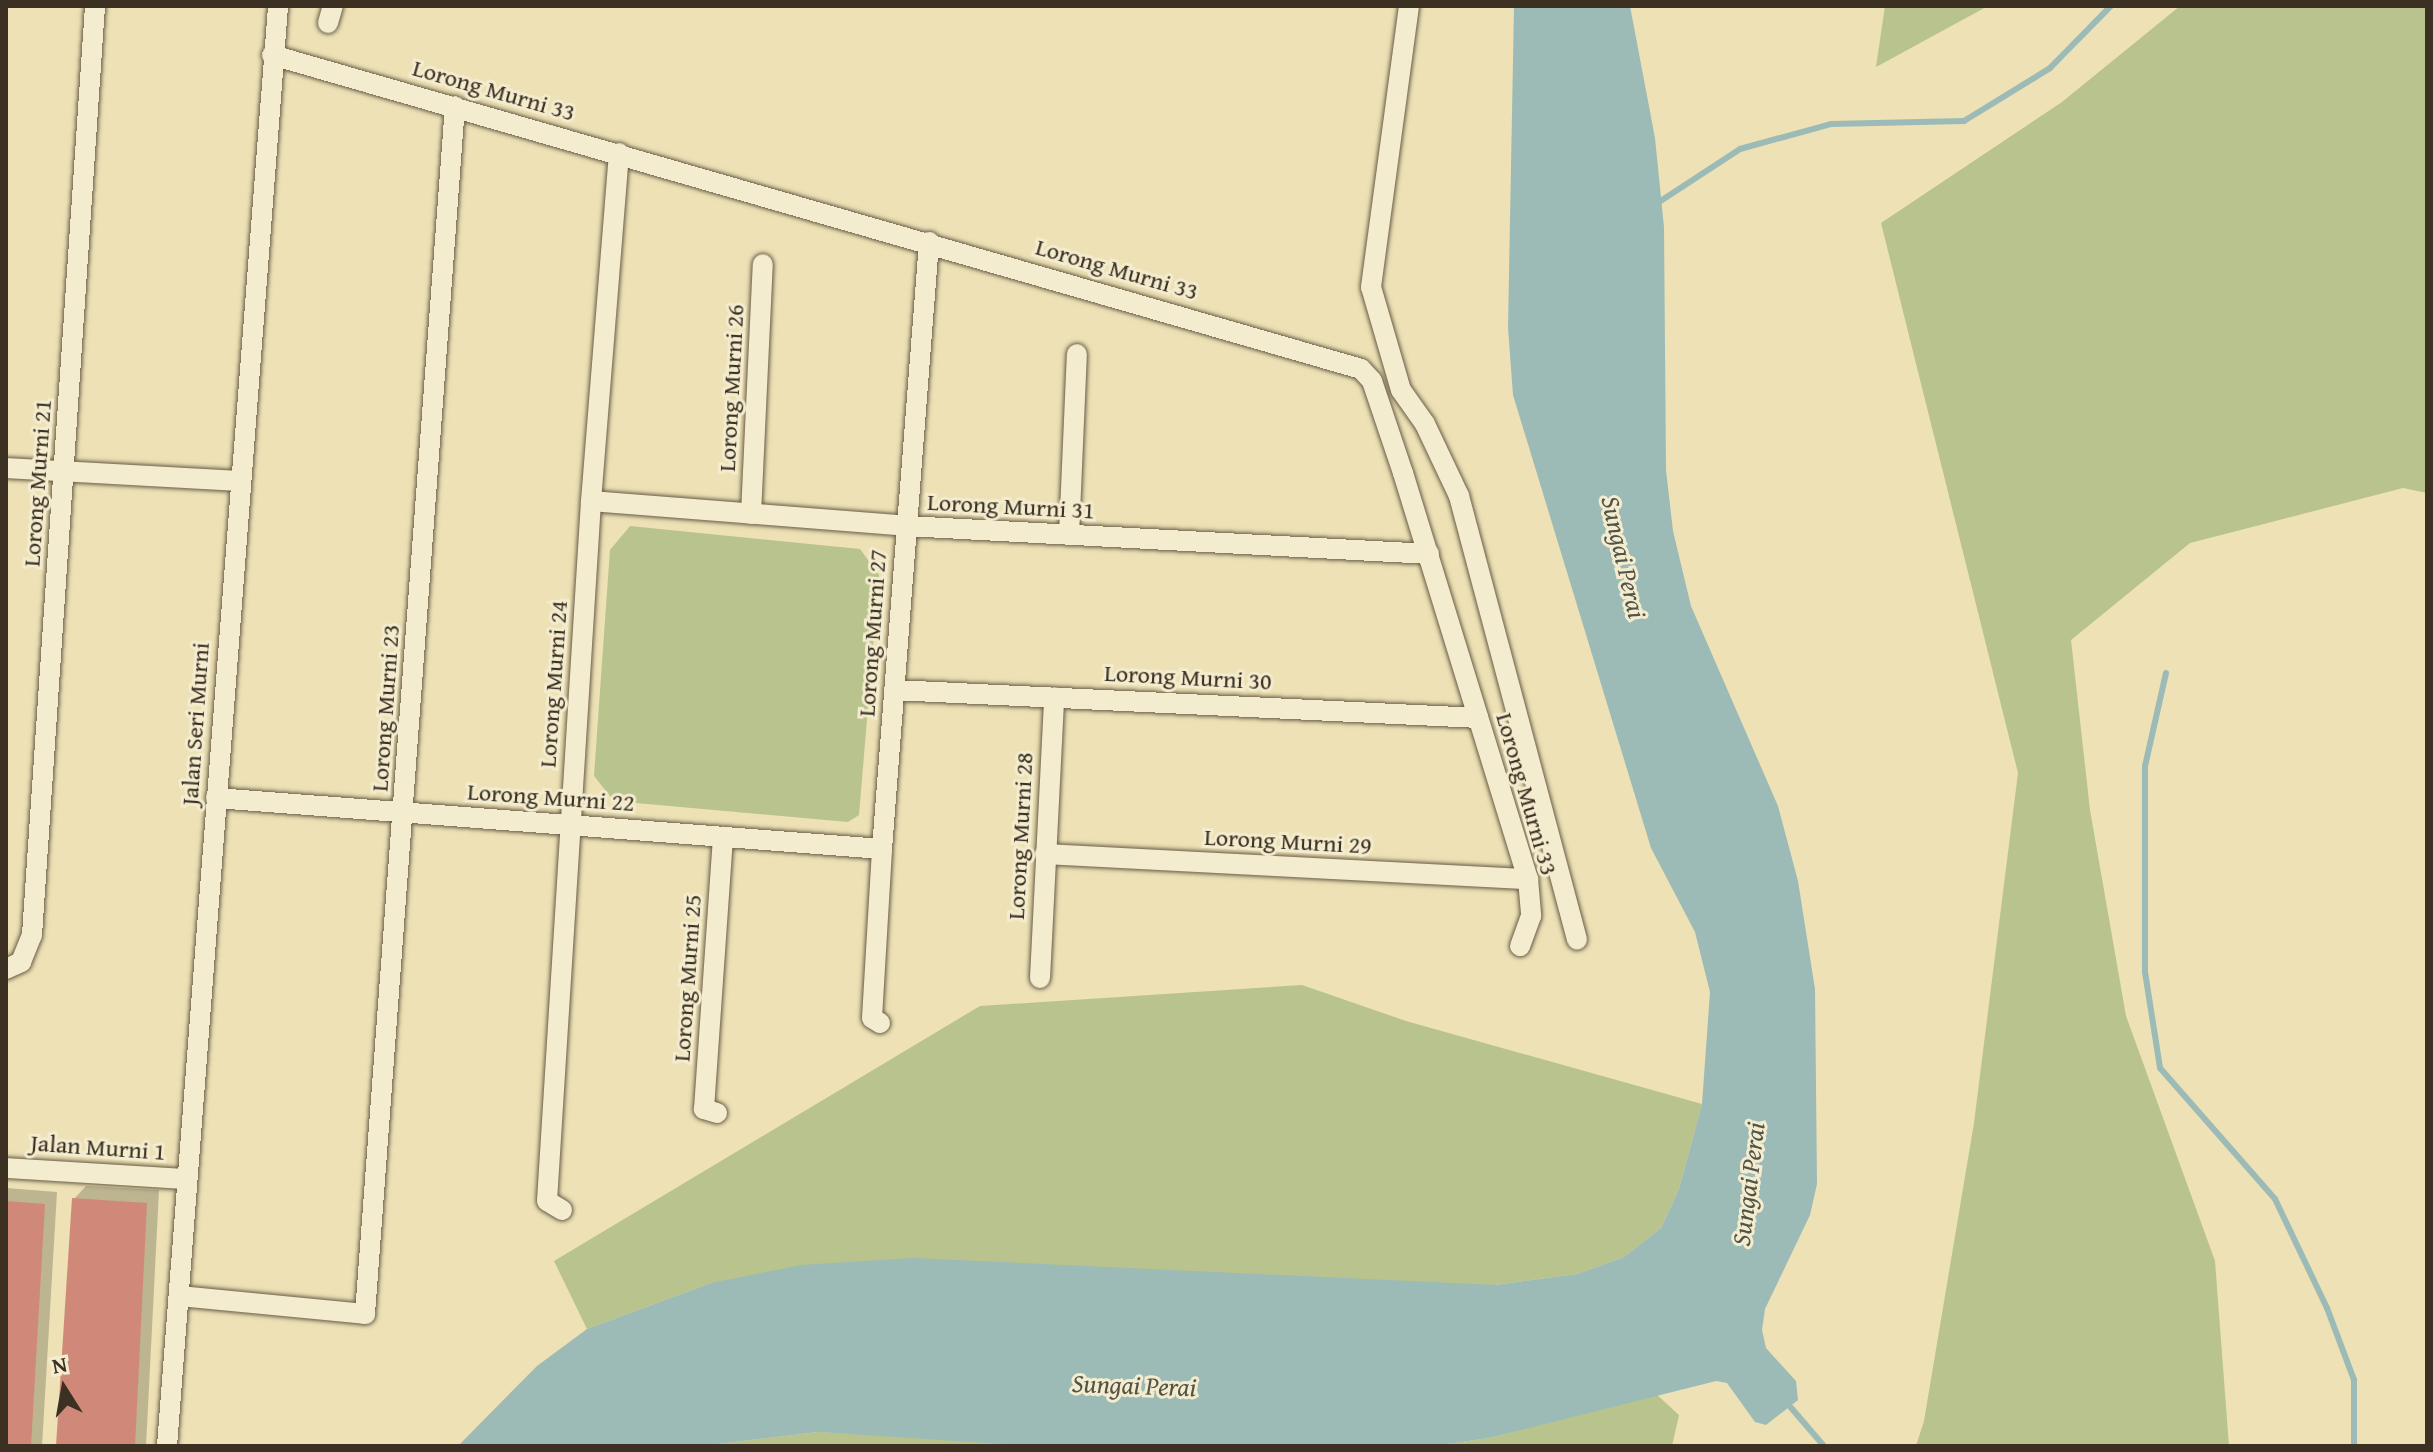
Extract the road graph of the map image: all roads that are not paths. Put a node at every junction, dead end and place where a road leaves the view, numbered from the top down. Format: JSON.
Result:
{"nodes":[{"id":1,"x":95,"y":6,"type":"edge"},
{"id":2,"x":278,"y":6,"type":"edge"},
{"id":3,"x":1409,"y":6,"type":"edge"},
{"id":4,"x":272,"y":55,"type":"junction"},
{"id":5,"x":455,"y":106,"type":"junction"},
{"id":6,"x":619,"y":153,"type":"junction"},
{"id":7,"x":929,"y":242,"type":"junction"},
{"id":8,"x":763,"y":264,"type":"dead end"},
{"id":9,"x":1077,"y":354,"type":"dead end"},
{"id":10,"x":6,"y":468,"type":"edge"},
{"id":11,"x":64,"y":472,"type":"junction"},
{"id":12,"x":239,"y":481,"type":"junction"},
{"id":13,"x":591,"y":501,"type":"junction"},
{"id":14,"x":751,"y":514,"type":"junction"},
{"id":15,"x":906,"y":526,"type":"junction"},
{"id":16,"x":1069,"y":535,"type":"junction"},
{"id":17,"x":1429,"y":554,"type":"junction"},
{"id":18,"x":894,"y":690,"type":"junction"},
{"id":19,"x":1054,"y":697,"type":"junction"},
{"id":20,"x":1478,"y":718,"type":"junction"},
{"id":21,"x":216,"y":798,"type":"junction"},
{"id":22,"x":403,"y":812,"type":"junction"},
{"id":23,"x":570,"y":825,"type":"junction"},
{"id":24,"x":723,"y":837,"type":"junction"},
{"id":25,"x":882,"y":849,"type":"junction"},
{"id":26,"x":1045,"y":854,"type":"junction"},
{"id":27,"x":1528,"y":879,"type":"junction"},
{"id":28,"x":1577,"y":940,"type":"dead end"},
{"id":29,"x":1520,"y":946,"type":"dead end"},
{"id":30,"x":13,"y":966,"type":"edge"},
{"id":31,"x":1040,"y":978,"type":"dead end"},
{"id":32,"x":880,"y":1023,"type":"dead end"},
{"id":33,"x":717,"y":1113,"type":"dead end"},
{"id":34,"x":6,"y":1168,"type":"edge"},
{"id":35,"x":187,"y":1179,"type":"junction"},
{"id":36,"x":562,"y":1210,"type":"dead end"},
{"id":37,"x":179,"y":1296,"type":"junction"},
{"id":38,"x":167,"y":1446,"type":"edge"}],
"edges":[{"from":1,"to":11,"type":"street","name":"Lorong Murni 21"},
{"from":2,"to":4,"type":"street","name":"Jalan Seri Murni"},
{"from":3,"to":28,"type":"street"},
{"from":4,"to":5,"type":"street","name":"Lorong Murni 33"},
{"from":4,"to":12,"type":"street","name":"Jalan Seri Murni"},
{"from":5,"to":6,"type":"street","name":"Lorong Murni 33"},
{"from":5,"to":22,"type":"street","name":"Lorong Murni 23"},
{"from":6,"to":7,"type":"street","name":"Lorong Murni 33"},
{"from":6,"to":13,"type":"street","name":"Lorong Murni 24"},
{"from":7,"to":15,"type":"street","name":"Lorong Murni 27"},
{"from":7,"to":17,"type":"street","name":"Lorong Murni 33"},
{"from":8,"to":14,"type":"street","name":"Lorong Murni 26"},
{"from":9,"to":16,"type":"street"},
{"from":10,"to":11,"type":"street"},
{"from":11,"to":12,"type":"street"},
{"from":11,"to":30,"type":"street","name":"Lorong Murni 21"},
{"from":12,"to":21,"type":"street","name":"Jalan Seri Murni"},
{"from":13,"to":14,"type":"street","name":"Lorong Murni 31"},
{"from":13,"to":23,"type":"street","name":"Lorong Murni 24"},
{"from":14,"to":15,"type":"street","name":"Lorong Murni 31"},
{"from":15,"to":16,"type":"street","name":"Lorong Murni 31"},
{"from":15,"to":18,"type":"street","name":"Lorong Murni 27"},
{"from":16,"to":17,"type":"street","name":"Lorong Murni 31"},
{"from":17,"to":20,"type":"street","name":"Lorong Murni 33"},
{"from":18,"to":19,"type":"street","name":"Lorong Murni 30"},
{"from":18,"to":25,"type":"street","name":"Lorong Murni 27"},
{"from":19,"to":20,"type":"street","name":"Lorong Murni 30"},
{"from":19,"to":26,"type":"street","name":"Lorong Murni 28"},
{"from":20,"to":27,"type":"street","name":"Lorong Murni 33"},
{"from":21,"to":22,"type":"street","name":"Lorong Murni 22"},
{"from":21,"to":35,"type":"street","name":"Jalan Seri Murni"},
{"from":22,"to":23,"type":"street","name":"Lorong Murni 22"},
{"from":22,"to":37,"type":"street","name":"Lorong Murni 23"},
{"from":23,"to":24,"type":"street","name":"Lorong Murni 22"},
{"from":23,"to":36,"type":"street","name":"Lorong Murni 24"},
{"from":24,"to":25,"type":"street","name":"Lorong Murni 22"},
{"from":24,"to":33,"type":"street","name":"Lorong Murni 25"},
{"from":25,"to":32,"type":"street","name":"Lorong Murni 27"},
{"from":26,"to":27,"type":"street","name":"Lorong Murni 29"},
{"from":26,"to":31,"type":"street","name":"Lorong Murni 28"},
{"from":27,"to":29,"type":"street","name":"Lorong Murni 33"},
{"from":34,"to":35,"type":"street","name":"Jalan Murni 1"},
{"from":35,"to":37,"type":"street","name":"Jalan Seri Murni"},
{"from":37,"to":38,"type":"street","name":"Jalan Seri Murni"}]}
